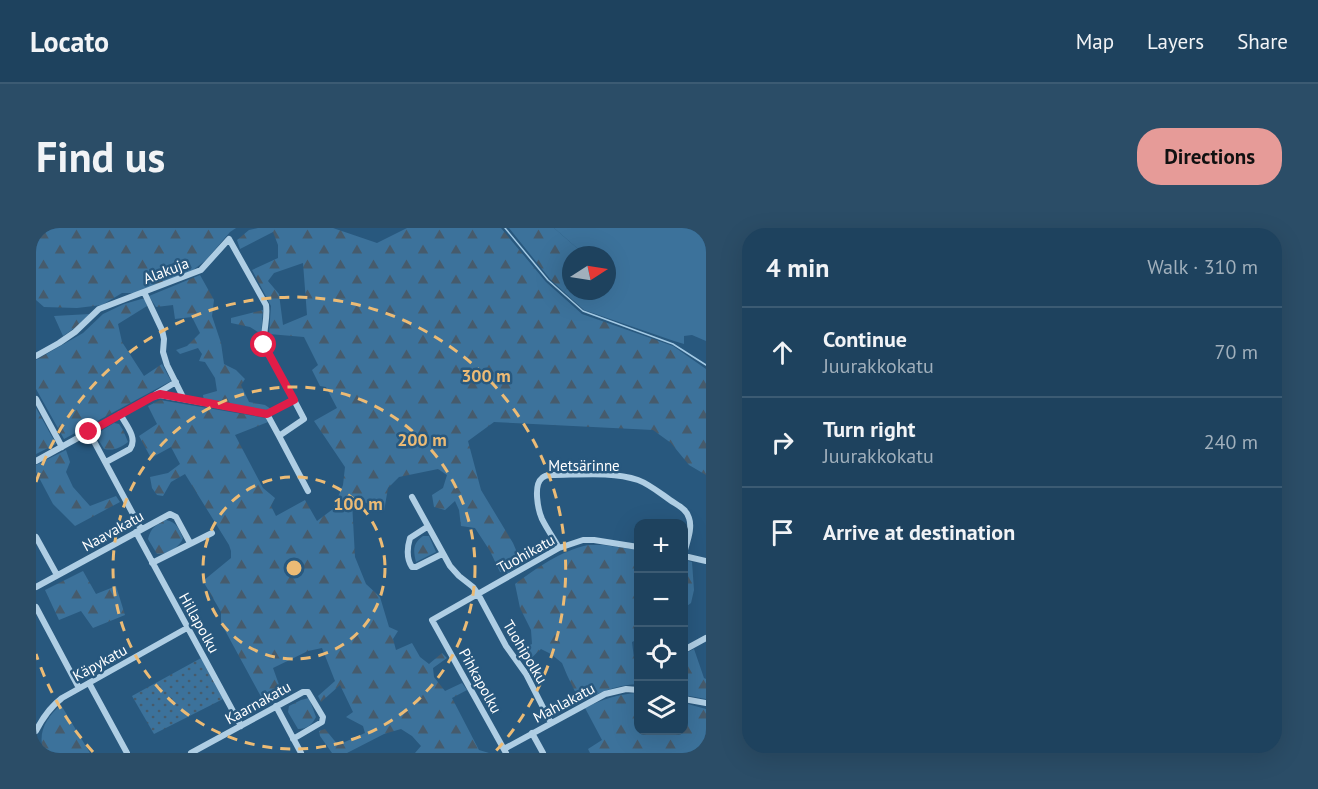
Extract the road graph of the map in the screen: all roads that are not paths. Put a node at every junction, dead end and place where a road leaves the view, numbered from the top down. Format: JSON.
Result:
{"nodes":[{"id":1,"x":144,"y":292,"type":"junction"},
{"id":2,"x":36,"y":356,"type":"edge"},
{"id":3,"x":176,"y":382,"type":"junction"},
{"id":4,"x":152,"y":397,"type":"junction"},
{"id":5,"x":36,"y":399,"type":"edge"},
{"id":6,"x":184,"y":399,"type":"junction"},
{"id":7,"x":294,"y":400,"type":"junction"},
{"id":8,"x":120,"y":414,"type":"junction"},
{"id":9,"x":267,"y":414,"type":"junction"},
{"id":10,"x":89,"y":432,"type":"junction"},
{"id":11,"x":279,"y":436,"type":"junction"},
{"id":12,"x":62,"y":447,"type":"junction"},
{"id":13,"x":36,"y":461,"type":"edge"},
{"id":14,"x":106,"y":462,"type":"junction"},
{"id":15,"x":308,"y":491,"type":"dead end"},
{"id":16,"x":412,"y":497,"type":"dead end"},
{"id":17,"x":427,"y":527,"type":"junction"},
{"id":18,"x":138,"y":530,"type":"junction"},
{"id":19,"x":212,"y":533,"type":"dead end"},
{"id":20,"x":688,"y":535,"type":"edge"},
{"id":21,"x":36,"y":537,"type":"edge"},
{"id":22,"x":190,"y":543,"type":"junction"},
{"id":23,"x":634,"y":546,"type":"edge"},
{"id":24,"x":559,"y":548,"type":"junction"},
{"id":25,"x":442,"y":554,"type":"junction"},
{"id":26,"x":688,"y":556,"type":"edge"},
{"id":27,"x":706,"y":561,"type":"edge"},
{"id":28,"x":152,"y":563,"type":"junction"},
{"id":29,"x":57,"y":576,"type":"junction"},
{"id":30,"x":36,"y":587,"type":"edge"},
{"id":31,"x":478,"y":594,"type":"junction"},
{"id":32,"x":36,"y":607,"type":"edge"},
{"id":33,"x":432,"y":620,"type":"joint"},
{"id":34,"x":188,"y":628,"type":"junction"},
{"id":35,"x":706,"y":638,"type":"edge"},
{"id":36,"x":688,"y":648,"type":"edge"},
{"id":37,"x":89,"y":683,"type":"junction"},
{"id":38,"x":80,"y":688,"type":"junction"},
{"id":39,"x":634,"y":690,"type":"edge"},
{"id":40,"x":688,"y":700,"type":"edge"},
{"id":41,"x":706,"y":703,"type":"edge"},
{"id":42,"x":276,"y":706,"type":"junction"},
{"id":43,"x":551,"y":723,"type":"junction"},
{"id":44,"x":241,"y":726,"type":"junction"},
{"id":45,"x":36,"y":730,"type":"edge"},
{"id":46,"x":532,"y":734,"type":"junction"},
{"id":47,"x":293,"y":739,"type":"junction"},
{"id":48,"x":505,"y":751,"type":"edge"},
{"id":49,"x":126,"y":753,"type":"edge"},
{"id":50,"x":191,"y":753,"type":"edge"},
{"id":51,"x":301,"y":753,"type":"edge"},
{"id":52,"x":543,"y":753,"type":"edge"}],
"edges":[{"from":1,"to":2,"type":"street","name":"Alakuja"},
{"from":1,"to":3,"type":"street"},
{"from":1,"to":7,"type":"street","name":"Alakuja"},
{"from":3,"to":4,"type":"street"},
{"from":3,"to":6,"type":"street"},
{"from":4,"to":6,"type":"street"},
{"from":4,"to":8,"type":"street"},
{"from":5,"to":12,"type":"street"},
{"from":6,"to":9,"type":"street"},
{"from":7,"to":9,"type":"street"},
{"from":7,"to":11,"type":"street"},
{"from":8,"to":10,"type":"street"},
{"from":8,"to":14,"type":"street"},
{"from":9,"to":11,"type":"street"},
{"from":10,"to":12,"type":"street"},
{"from":10,"to":14,"type":"street","name":"Hillapolku"},
{"from":11,"to":15,"type":"street"},
{"from":12,"to":13,"type":"street"},
{"from":14,"to":18,"type":"street","name":"Hillapolku"},
{"from":16,"to":17,"type":"street","name":"Tuohipolku"},
{"from":17,"to":25,"type":"street","name":"Tuohipolku"},
{"from":17,"to":25,"type":"street"},
{"from":18,"to":22,"type":"street","name":"Naavakatu"},
{"from":18,"to":28,"type":"street","name":"Hillapolku"},
{"from":18,"to":29,"type":"street","name":"Naavakatu"},
{"from":19,"to":22,"type":"street"},
{"from":20,"to":24,"type":"street","name":"Metsärinne"},
{"from":21,"to":29,"type":"street"},
{"from":22,"to":28,"type":"street"},
{"from":23,"to":24,"type":"street","name":"Tuohikatu"},
{"from":24,"to":31,"type":"street","name":"Tuohikatu"},
{"from":25,"to":31,"type":"street","name":"Tuohipolku"},
{"from":26,"to":27,"type":"street"},
{"from":28,"to":34,"type":"street","name":"Hillapolku"},
{"from":29,"to":30,"type":"street","name":"Naavakatu"},
{"from":31,"to":33,"type":"street","name":"Tuohikatu"},
{"from":31,"to":43,"type":"street","name":"Tuohipolku"},
{"from":32,"to":38,"type":"street"},
{"from":33,"to":48,"type":"street","name":"Pihkapolku"},
{"from":34,"to":37,"type":"street","name":"Käpykatu"},
{"from":34,"to":44,"type":"street","name":"Hillapolku"},
{"from":35,"to":36,"type":"street"},
{"from":37,"to":38,"type":"street","name":"Käpykatu"},
{"from":37,"to":49,"type":"street"},
{"from":38,"to":45,"type":"street","name":"Käpykatu"},
{"from":39,"to":43,"type":"street","name":"Mahlakatu"},
{"from":40,"to":41,"type":"street"},
{"from":42,"to":44,"type":"street","name":"Kaarnakatu"},
{"from":42,"to":47,"type":"street"},
{"from":42,"to":47,"type":"street","name":"Kaarnakatu"},
{"from":43,"to":46,"type":"street","name":"Mahlakatu"},
{"from":44,"to":50,"type":"street","name":"Kaarnakatu"},
{"from":46,"to":48,"type":"street","name":"Mahlakatu"},
{"from":46,"to":52,"type":"street"},
{"from":47,"to":51,"type":"street"}]}
